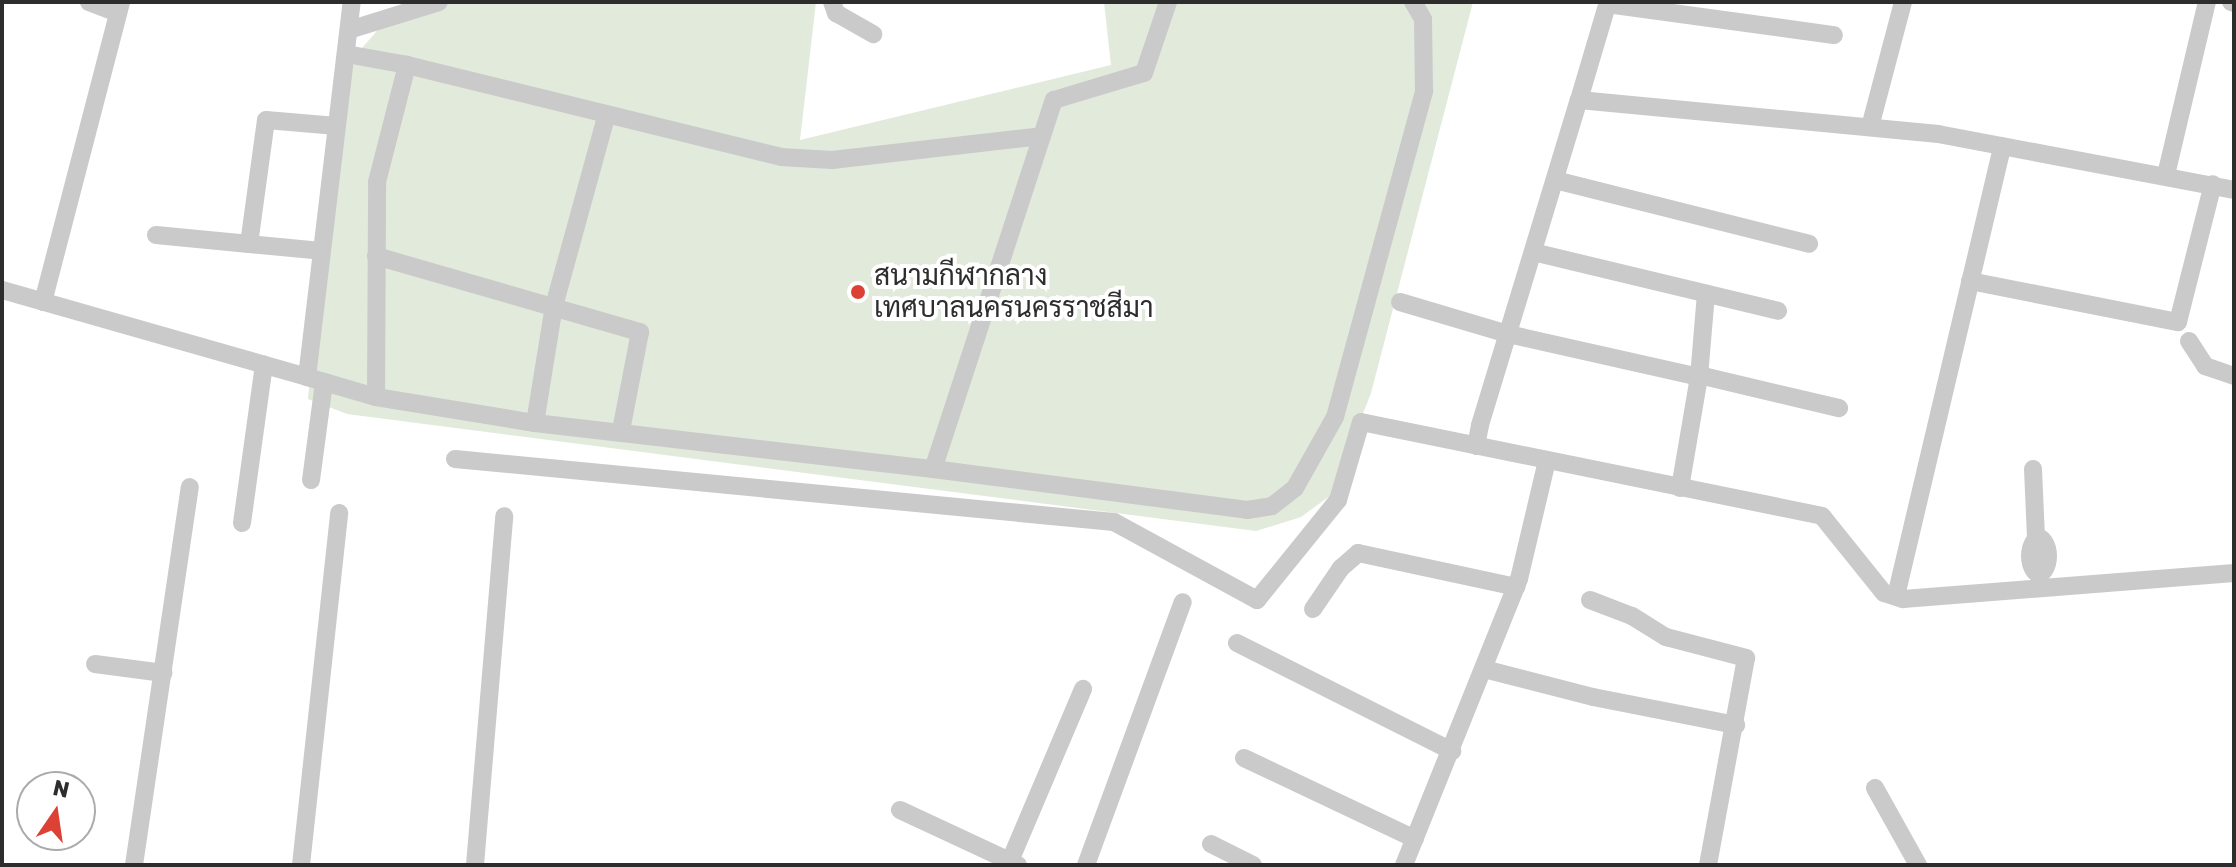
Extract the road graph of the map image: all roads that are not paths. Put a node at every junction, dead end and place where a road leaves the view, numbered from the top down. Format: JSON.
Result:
{"nodes":[{"id":1,"x":89,"y":2,"type":"edge"},
{"id":2,"x":352,"y":2,"type":"edge"},
{"id":3,"x":439,"y":2,"type":"edge"},
{"id":4,"x":832,"y":2,"type":"edge"},
{"id":5,"x":1168,"y":2,"type":"edge"},
{"id":6,"x":1413,"y":2,"type":"edge"},
{"id":7,"x":1903,"y":2,"type":"edge"},
{"id":8,"x":2207,"y":2,"type":"edge"},
{"id":9,"x":1608,"y":3,"type":"edge"},
{"id":10,"x":120,"y":8,"type":"edge"},
{"id":11,"x":349,"y":30,"type":"junction"},
{"id":12,"x":873,"y":34,"type":"dead end"},
{"id":13,"x":1834,"y":35,"type":"dead end"},
{"id":14,"x":346,"y":54,"type":"junction"},
{"id":15,"x":407,"y":65,"type":"junction"},
{"id":16,"x":1579,"y":100,"type":"junction"},
{"id":17,"x":607,"y":114,"type":"junction"},
{"id":18,"x":337,"y":126,"type":"junction"},
{"id":19,"x":1870,"y":127,"type":"junction"},
{"id":20,"x":1042,"y":136,"type":"junction"},
{"id":21,"x":2002,"y":146,"type":"junction"},
{"id":22,"x":2166,"y":175,"type":"junction"},
{"id":23,"x":1555,"y":180,"type":"junction"},
{"id":24,"x":2213,"y":184,"type":"junction"},
{"id":25,"x":2234,"y":190,"type":"edge"},
{"id":26,"x":156,"y":235,"type":"dead end"},
{"id":27,"x":249,"y":244,"type":"junction"},
{"id":28,"x":1809,"y":244,"type":"dead end"},
{"id":29,"x":321,"y":251,"type":"junction"},
{"id":30,"x":1533,"y":252,"type":"junction"},
{"id":31,"x":376,"y":256,"type":"junction"},
{"id":32,"x":1970,"y":281,"type":"junction"},
{"id":33,"x":2,"y":290,"type":"edge"},
{"id":34,"x":1706,"y":294,"type":"junction"},
{"id":35,"x":43,"y":302,"type":"junction"},
{"id":36,"x":1400,"y":302,"type":"dead end"},
{"id":37,"x":554,"y":306,"type":"junction"},
{"id":38,"x":1778,"y":311,"type":"dead end"},
{"id":39,"x":1508,"y":334,"type":"junction"},
{"id":40,"x":2189,"y":341,"type":"dead end"},
{"id":41,"x":264,"y":365,"type":"junction"},
{"id":42,"x":1699,"y":376,"type":"junction"},
{"id":43,"x":2234,"y":376,"type":"edge"},
{"id":44,"x":315,"y":380,"type":"junction"},
{"id":45,"x":376,"y":397,"type":"junction"},
{"id":46,"x":1839,"y":408,"type":"dead end"},
{"id":47,"x":535,"y":423,"type":"junction"},
{"id":48,"x":621,"y":431,"type":"junction"},
{"id":49,"x":1476,"y":446,"type":"junction"},
{"id":50,"x":455,"y":459,"type":"dead end"},
{"id":51,"x":1547,"y":461,"type":"junction"},
{"id":52,"x":933,"y":469,"type":"junction"},
{"id":53,"x":2033,"y":469,"type":"dead end"},
{"id":54,"x":311,"y":480,"type":"dead end"},
{"id":55,"x":190,"y":487,"type":"dead end"},
{"id":56,"x":1680,"y":488,"type":"junction"},
{"id":57,"x":339,"y":513,"type":"dead end"},
{"id":58,"x":504,"y":516,"type":"dead end"},
{"id":59,"x":242,"y":523,"type":"dead end"},
{"id":60,"x":2234,"y":573,"type":"edge"},
{"id":61,"x":1516,"y":587,"type":"junction"},
{"id":62,"x":2042,"y":588,"type":"junction"},
{"id":63,"x":1896,"y":596,"type":"junction"},
{"id":64,"x":1590,"y":600,"type":"dead end"},
{"id":65,"x":1183,"y":602,"type":"dead end"},
{"id":66,"x":1313,"y":609,"type":"dead end"},
{"id":67,"x":1237,"y":643,"type":"dead end"},
{"id":68,"x":95,"y":664,"type":"dead end"},
{"id":69,"x":1484,"y":669,"type":"junction"},
{"id":70,"x":163,"y":673,"type":"junction"},
{"id":71,"x":1083,"y":689,"type":"dead end"},
{"id":72,"x":1736,"y":725,"type":"junction"},
{"id":73,"x":1452,"y":751,"type":"junction"},
{"id":74,"x":1244,"y":758,"type":"dead end"},
{"id":75,"x":1875,"y":788,"type":"dead end"},
{"id":76,"x":900,"y":810,"type":"dead end"},
{"id":77,"x":1415,"y":839,"type":"junction"},
{"id":78,"x":1211,"y":844,"type":"dead end"},
{"id":79,"x":1014,"y":863,"type":"edge"},
{"id":80,"x":134,"y":865,"type":"edge"},
{"id":81,"x":301,"y":865,"type":"edge"},
{"id":82,"x":475,"y":865,"type":"edge"},
{"id":83,"x":1086,"y":865,"type":"edge"},
{"id":84,"x":1253,"y":865,"type":"edge"},
{"id":85,"x":1404,"y":865,"type":"edge"},
{"id":86,"x":1708,"y":865,"type":"edge"},
{"id":87,"x":1918,"y":865,"type":"edge"}],
"edges":[{"from":1,"to":10,"type":"street"},
{"from":2,"to":11,"type":"street"},
{"from":3,"to":11,"type":"street"},
{"from":4,"to":12,"type":"street"},
{"from":5,"to":20,"type":"street"},
{"from":6,"to":52,"type":"street"},
{"from":7,"to":19,"type":"street"},
{"from":8,"to":22,"type":"street"},
{"from":9,"to":13,"type":"street"},
{"from":9,"to":16,"type":"street"},
{"from":10,"to":35,"type":"street"},
{"from":11,"to":14,"type":"street"},
{"from":14,"to":15,"type":"street"},
{"from":14,"to":18,"type":"street"},
{"from":15,"to":17,"type":"street"},
{"from":15,"to":31,"type":"street"},
{"from":16,"to":19,"type":"street"},
{"from":16,"to":23,"type":"street"},
{"from":17,"to":20,"type":"street"},
{"from":17,"to":37,"type":"street"},
{"from":18,"to":27,"type":"street"},
{"from":18,"to":29,"type":"street"},
{"from":19,"to":21,"type":"street"},
{"from":20,"to":52,"type":"street"},
{"from":21,"to":22,"type":"street"},
{"from":21,"to":32,"type":"street"},
{"from":22,"to":24,"type":"street"},
{"from":23,"to":28,"type":"street"},
{"from":23,"to":30,"type":"street"},
{"from":24,"to":25,"type":"street"},
{"from":24,"to":32,"type":"street"},
{"from":26,"to":27,"type":"street"},
{"from":27,"to":29,"type":"street"},
{"from":29,"to":44,"type":"street"},
{"from":30,"to":34,"type":"street"},
{"from":30,"to":39,"type":"street"},
{"from":31,"to":37,"type":"street"},
{"from":31,"to":45,"type":"street"},
{"from":32,"to":63,"type":"street"},
{"from":33,"to":35,"type":"street"},
{"from":34,"to":38,"type":"street"},
{"from":34,"to":42,"type":"street"},
{"from":35,"to":41,"type":"street"},
{"from":36,"to":39,"type":"street"},
{"from":37,"to":47,"type":"street"},
{"from":37,"to":48,"type":"street"},
{"from":39,"to":42,"type":"street"},
{"from":39,"to":49,"type":"street"},
{"from":40,"to":43,"type":"street"},
{"from":41,"to":44,"type":"street"},
{"from":41,"to":59,"type":"street"},
{"from":42,"to":46,"type":"street"},
{"from":42,"to":56,"type":"street"},
{"from":44,"to":45,"type":"street"},
{"from":44,"to":54,"type":"street"},
{"from":45,"to":47,"type":"street"},
{"from":47,"to":48,"type":"street"},
{"from":48,"to":52,"type":"street"},
{"from":49,"to":50,"type":"street"},
{"from":49,"to":51,"type":"street"},
{"from":51,"to":56,"type":"street"},
{"from":51,"to":61,"type":"street"},
{"from":53,"to":62,"type":"street"},
{"from":55,"to":70,"type":"street"},
{"from":56,"to":63,"type":"street"},
{"from":57,"to":81,"type":"street"},
{"from":58,"to":82,"type":"street"},
{"from":60,"to":62,"type":"street"},
{"from":61,"to":66,"type":"street"},
{"from":61,"to":69,"type":"street"},
{"from":62,"to":63,"type":"street"},
{"from":64,"to":72,"type":"street"},
{"from":65,"to":83,"type":"street"},
{"from":67,"to":73,"type":"street"},
{"from":68,"to":70,"type":"street"},
{"from":69,"to":72,"type":"street"},
{"from":69,"to":73,"type":"street"},
{"from":70,"to":80,"type":"street"},
{"from":71,"to":79,"type":"street"},
{"from":72,"to":86,"type":"street"},
{"from":73,"to":77,"type":"street"},
{"from":74,"to":77,"type":"street"},
{"from":75,"to":87,"type":"street"},
{"from":76,"to":79,"type":"street"},
{"from":77,"to":85,"type":"street"},
{"from":78,"to":84,"type":"street"}]}
